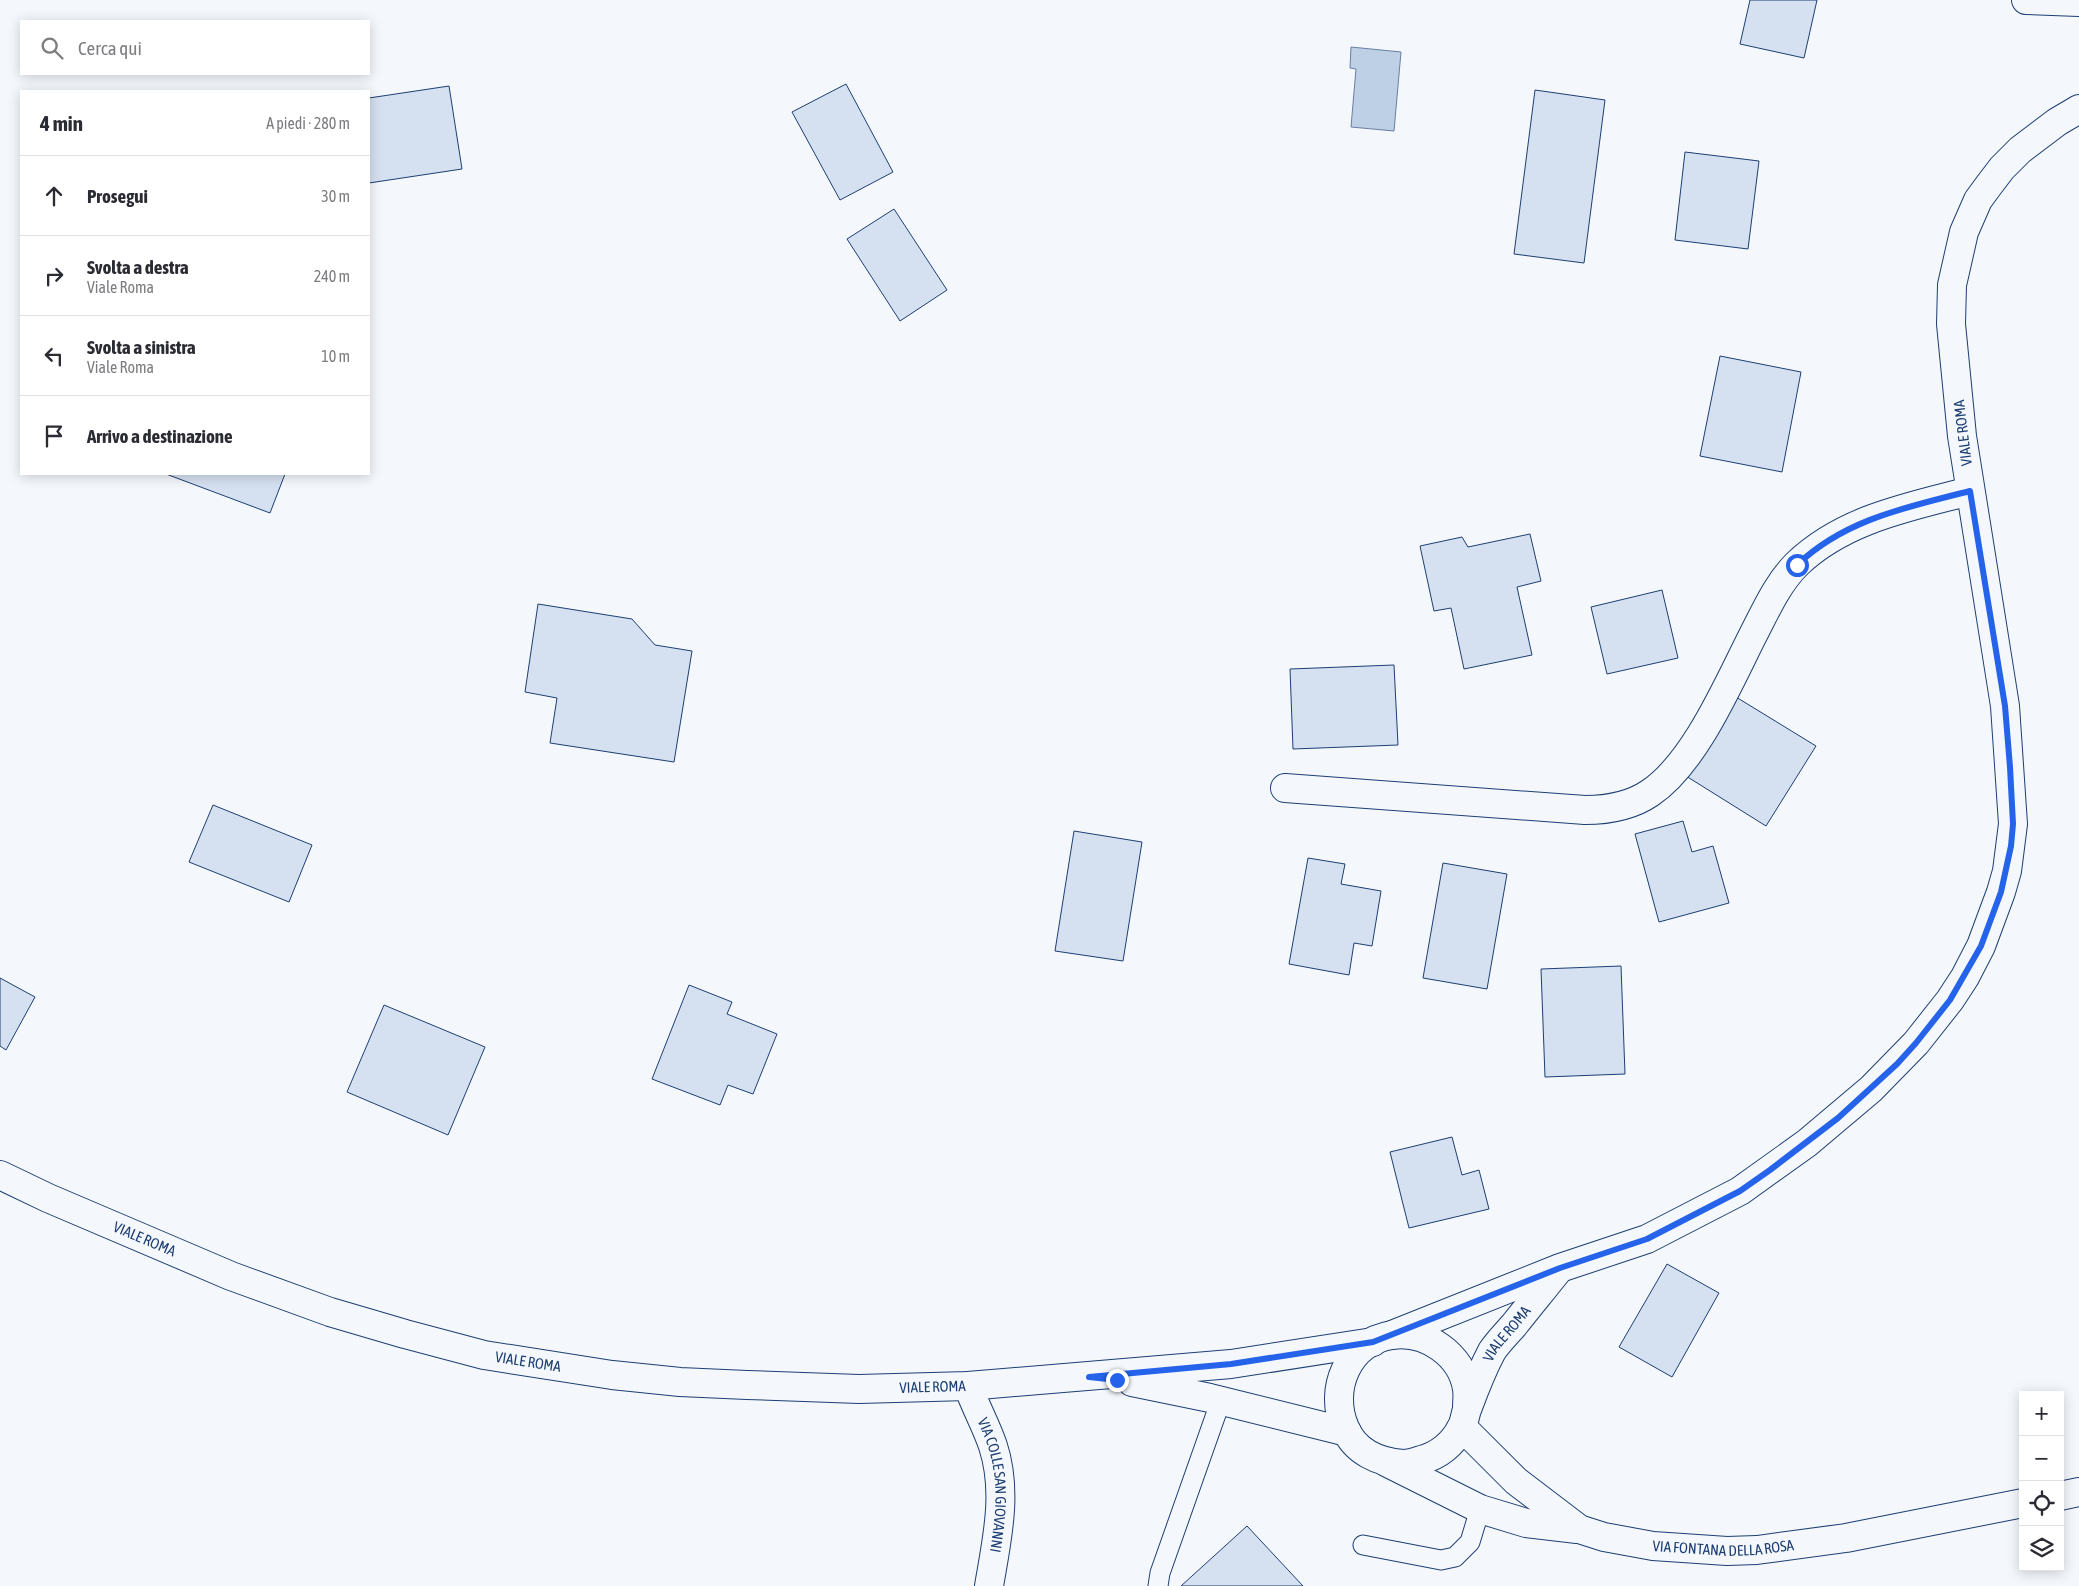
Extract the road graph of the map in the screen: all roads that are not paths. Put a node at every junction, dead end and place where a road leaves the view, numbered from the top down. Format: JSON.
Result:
{"nodes":[{"id":1,"x":2026,"y":0,"type":"edge"},
{"id":2,"x":2079,"y":2,"type":"edge"},
{"id":3,"x":2079,"y":109,"type":"edge"},
{"id":4,"x":1970,"y":491,"type":"junction"},
{"id":5,"x":1285,"y":788,"type":"dead end"},
{"id":6,"x":0,"y":1176,"type":"edge"},
{"id":7,"x":1560,"y":1268,"type":"junction"},
{"id":8,"x":1382,"y":1339,"type":"junction"},
{"id":9,"x":1089,"y":1377,"type":"junction"},
{"id":10,"x":968,"y":1386,"type":"junction"},
{"id":11,"x":1221,"y":1400,"type":"junction"},
{"id":12,"x":1464,"y":1418,"type":"junction"},
{"id":13,"x":1347,"y":1432,"type":"junction"},
{"id":14,"x":1386,"y":1462,"type":"junction"},
{"id":15,"x":2079,"y":1492,"type":"edge"},
{"id":16,"x":2064,"y":1495,"type":"edge"},
{"id":17,"x":2019,"y":1504,"type":"edge"},
{"id":18,"x":1480,"y":1509,"type":"junction"},
{"id":19,"x":1579,"y":1529,"type":"junction"},
{"id":20,"x":1363,"y":1545,"type":"dead end"},
{"id":21,"x":990,"y":1586,"type":"edge"},
{"id":22,"x":1158,"y":1586,"type":"edge"}],
"edges":[{"from":1,"to":2,"type":"main road"},
{"from":3,"to":4,"type":"main road","name":"VIALE ROMA"},
{"from":4,"to":5,"type":"main road"},
{"from":4,"to":7,"type":"main road","name":"VIALE ROMA"},
{"from":6,"to":10,"type":"main road","name":"VIALE ROMA"},
{"from":7,"to":8,"type":"main road","name":"VIALE ROMA"},
{"from":7,"to":12,"type":"main road","name":"VIALE ROMA"},
{"from":8,"to":9,"type":"main road","name":"VIALE ROMA"},
{"from":8,"to":12,"type":"main road","name":"VIALE ROMA"},
{"from":8,"to":13,"type":"main road","name":"VIALE ROMA"},
{"from":9,"to":10,"type":"main road","name":"VIALE ROMA"},
{"from":9,"to":11,"type":"main road","name":"VIALE ROMA"},
{"from":10,"to":21,"type":"main road","name":"VIA COLLE SAN GIOVANNI"},
{"from":11,"to":13,"type":"main road","name":"VIALE ROMA"},
{"from":11,"to":22,"type":"lane"},
{"from":12,"to":14,"type":"main road","name":"VIALE ROMA"},
{"from":12,"to":19,"type":"main road","name":"VIA FONTANA DELLA ROSA"},
{"from":13,"to":14,"type":"main road","name":"VIALE ROMA"},
{"from":14,"to":18,"type":"main road"},
{"from":15,"to":16,"type":"main road"},
{"from":17,"to":19,"type":"main road","name":"VIA FONTANA DELLA ROSA"},
{"from":18,"to":19,"type":"main road"},
{"from":18,"to":20,"type":"lane"}]}
